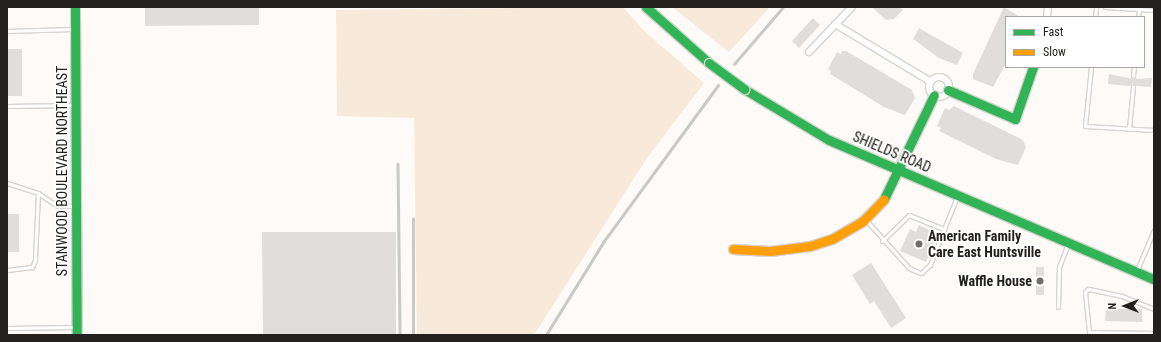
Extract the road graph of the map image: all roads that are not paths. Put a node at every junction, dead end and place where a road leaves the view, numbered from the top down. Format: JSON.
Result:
{"nodes":[{"id":1,"x":75,"y":7,"type":"edge"},
{"id":2,"x":646,"y":7,"type":"edge"},
{"id":3,"x":852,"y":7,"type":"edge"},
{"id":4,"x":1106,"y":7,"type":"edge"},
{"id":5,"x":1139,"y":10,"type":"junction"},
{"id":6,"x":1154,"y":10,"type":"edge"},
{"id":7,"x":1138,"y":16,"type":"edge"},
{"id":8,"x":835,"y":24,"type":"junction"},
{"id":9,"x":75,"y":29,"type":"junction"},
{"id":10,"x":7,"y":31,"type":"edge"},
{"id":11,"x":809,"y":52,"type":"dead end"},
{"id":12,"x":1034,"y":68,"type":"edge"},
{"id":13,"x":1090,"y":68,"type":"edge"},
{"id":14,"x":1134,"y":68,"type":"edge"},
{"id":15,"x":1133,"y":76,"type":"dead end"},
{"id":16,"x":931,"y":82,"type":"junction"},
{"id":17,"x":1132,"y":86,"type":"dead end"},
{"id":18,"x":948,"y":90,"type":"junction"},
{"id":19,"x":934,"y":95,"type":"junction"},
{"id":20,"x":75,"y":105,"type":"junction"},
{"id":21,"x":7,"y":106,"type":"edge"},
{"id":22,"x":1129,"y":129,"type":"junction"},
{"id":23,"x":1154,"y":130,"type":"edge"},
{"id":24,"x":902,"y":170,"type":"junction"},
{"id":25,"x":7,"y":183,"type":"edge"},
{"id":26,"x":38,"y":194,"type":"junction"},
{"id":27,"x":957,"y":195,"type":"junction"},
{"id":28,"x":76,"y":206,"type":"junction"},
{"id":29,"x":865,"y":218,"type":"junction"},
{"id":30,"x":944,"y":228,"type":"junction"},
{"id":31,"x":1154,"y":230,"type":"edge"},
{"id":32,"x":882,"y":241,"type":"junction"},
{"id":33,"x":1069,"y":242,"type":"junction"},
{"id":34,"x":733,"y":249,"type":"dead end"},
{"id":35,"x":7,"y":270,"type":"edge"},
{"id":36,"x":1137,"y":270,"type":"junction"},
{"id":37,"x":1154,"y":279,"type":"edge"},
{"id":38,"x":1058,"y":307,"type":"dead end"},
{"id":39,"x":1154,"y":309,"type":"edge"},
{"id":40,"x":7,"y":328,"type":"edge"},
{"id":41,"x":77,"y":331,"type":"edge"},
{"id":42,"x":1154,"y":332,"type":"edge"}],
"edges":[{"from":1,"to":9,"type":"street","name":"STANWOOD BOULEVARD NORTHEAST"},
{"from":2,"to":24,"type":"street","name":"SHIELDS ROAD","bridge":true},
{"from":3,"to":8,"type":"street"},
{"from":4,"to":5,"type":"lane"},
{"from":5,"to":6,"type":"lane"},
{"from":5,"to":7,"type":"lane"},
{"from":8,"to":11,"type":"street"},
{"from":8,"to":16,"type":"street"},
{"from":9,"to":10,"type":"lane"},
{"from":9,"to":20,"type":"street","name":"STANWOOD BOULEVARD NORTHEAST"},
{"from":12,"to":18,"type":"street"},
{"from":13,"to":22,"type":"lane"},
{"from":14,"to":15,"type":"lane"},
{"from":16,"to":18,"type":"street"},
{"from":16,"to":19,"type":"street"},
{"from":17,"to":22,"type":"lane"},
{"from":18,"to":19,"type":"street"},
{"from":19,"to":24,"type":"street"},
{"from":20,"to":21,"type":"lane"},
{"from":20,"to":28,"type":"street","name":"STANWOOD BOULEVARD NORTHEAST"},
{"from":22,"to":23,"type":"lane"},
{"from":24,"to":27,"type":"street","name":"SHIELDS ROAD"},
{"from":24,"to":29,"type":"street"},
{"from":25,"to":26,"type":"lane"},
{"from":26,"to":28,"type":"lane"},
{"from":26,"to":35,"type":"lane"},
{"from":27,"to":30,"type":"lane"},
{"from":27,"to":33,"type":"street","name":"SHIELDS ROAD"},
{"from":28,"to":41,"type":"street","name":"STANWOOD BOULEVARD NORTHEAST"},
{"from":29,"to":32,"type":"lane"},
{"from":29,"to":34,"type":"street"},
{"from":30,"to":32,"type":"lane"},
{"from":30,"to":32,"type":"lane"},
{"from":31,"to":36,"type":"lane"},
{"from":33,"to":36,"type":"street","name":"SHIELDS ROAD"},
{"from":33,"to":38,"type":"lane"},
{"from":36,"to":37,"type":"street","name":"SHIELDS ROAD"},
{"from":39,"to":42,"type":"lane"},
{"from":40,"to":41,"type":"lane"}]}
